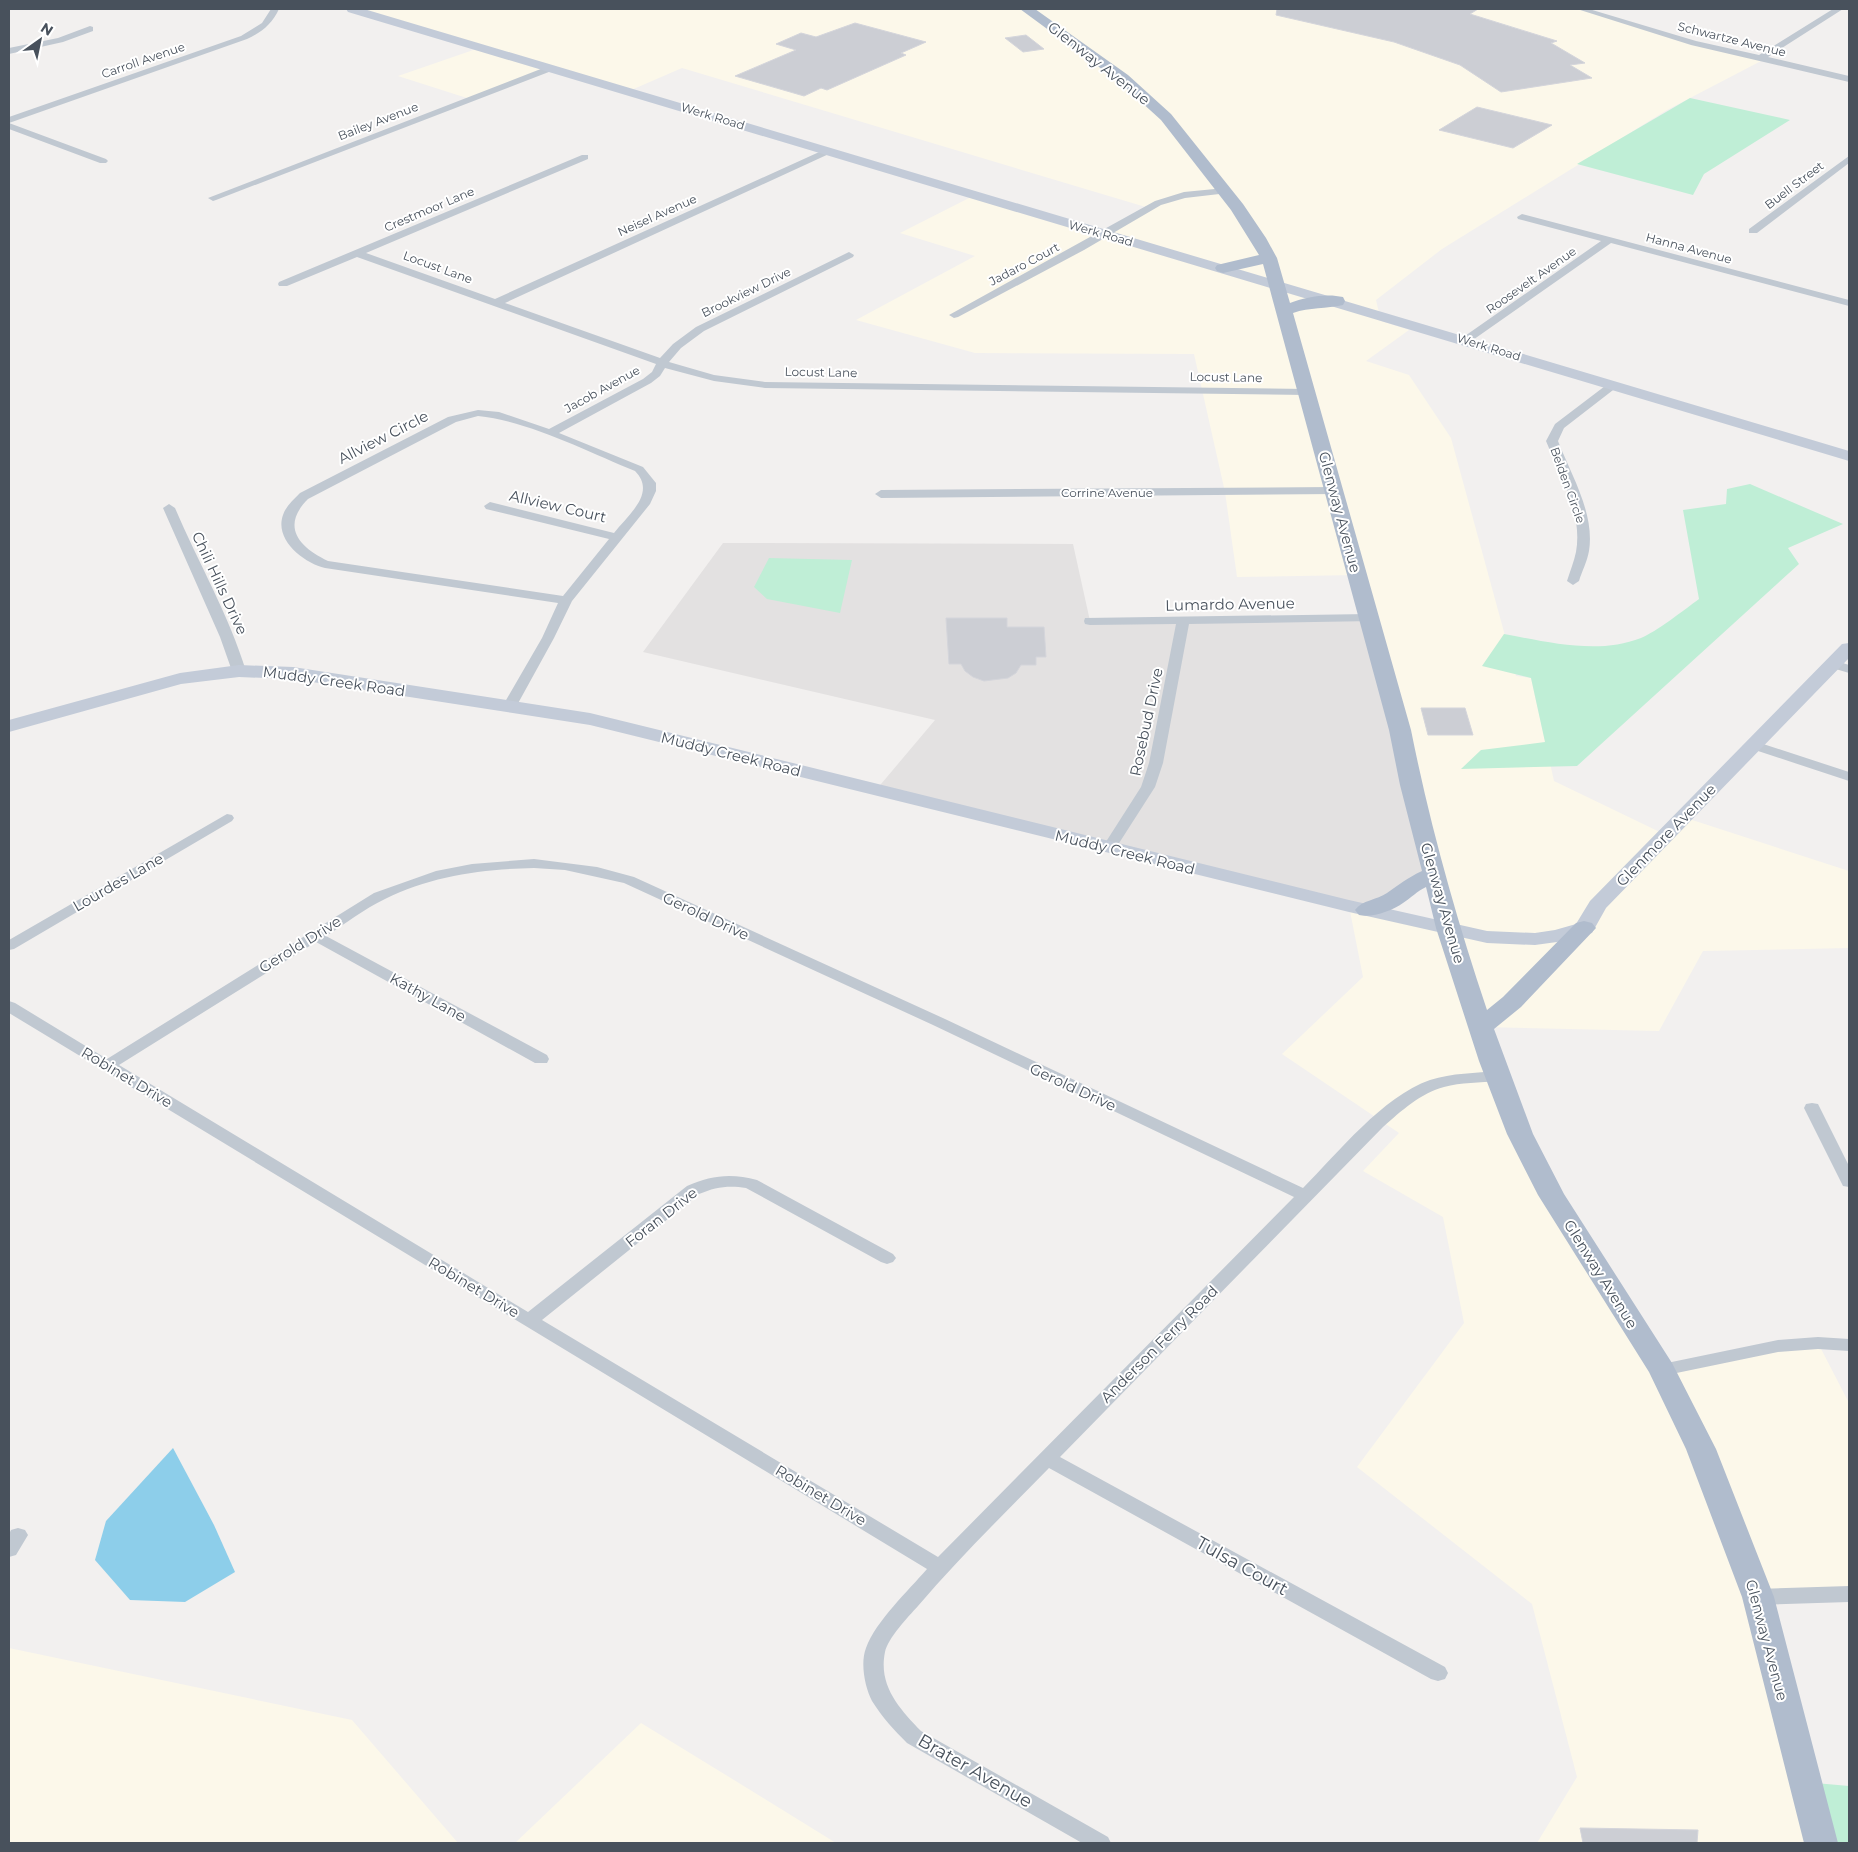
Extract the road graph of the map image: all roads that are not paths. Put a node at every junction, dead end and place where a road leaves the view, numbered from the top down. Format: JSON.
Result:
{"nodes":[{"id":1,"x":275,"y":9,"type":"edge"},
{"id":2,"x":353,"y":9,"type":"edge"},
{"id":3,"x":1027,"y":9,"type":"edge"},
{"id":4,"x":1582,"y":9,"type":"edge"},
{"id":5,"x":1839,"y":9,"type":"edge"},
{"id":6,"x":90,"y":30,"type":"dead end"},
{"id":7,"x":9,"y":51,"type":"edge"},
{"id":8,"x":1759,"y":59,"type":"junction"},
{"id":9,"x":551,"y":68,"type":"junction"},
{"id":10,"x":1849,"y":79,"type":"edge"},
{"id":11,"x":9,"y":120,"type":"edge"},
{"id":12,"x":9,"y":126,"type":"edge"},
{"id":13,"x":828,"y":151,"type":"junction"},
{"id":14,"x":585,"y":157,"type":"dead end"},
{"id":15,"x":1849,"y":159,"type":"edge"},
{"id":16,"x":104,"y":161,"type":"dead end"},
{"id":17,"x":1225,"y":191,"type":"junction"},
{"id":18,"x":213,"y":198,"type":"dead end"},
{"id":19,"x":1522,"y":217,"type":"dead end"},
{"id":20,"x":1753,"y":231,"type":"dead end"},
{"id":21,"x":1104,"y":234,"type":"junction"},
{"id":22,"x":1609,"y":240,"type":"junction"},
{"id":23,"x":357,"y":253,"type":"junction"},
{"id":24,"x":849,"y":255,"type":"dead end"},
{"id":25,"x":1269,"y":258,"type":"junction"},
{"id":26,"x":1223,"y":268,"type":"junction"},
{"id":27,"x":283,"y":284,"type":"dead end"},
{"id":28,"x":1277,"y":284,"type":"junction"},
{"id":29,"x":1337,"y":301,"type":"junction"},
{"id":30,"x":495,"y":303,"type":"junction"},
{"id":31,"x":1849,"y":303,"type":"edge"},
{"id":32,"x":1284,"y":311,"type":"junction"},
{"id":33,"x":954,"y":315,"type":"dead end"},
{"id":34,"x":1466,"y":340,"type":"junction"},
{"id":35,"x":663,"y":362,"type":"junction"},
{"id":36,"x":1613,"y":385,"type":"junction"},
{"id":37,"x":1307,"y":392,"type":"junction"},
{"id":38,"x":550,"y":433,"type":"junction"},
{"id":39,"x":1849,"y":456,"type":"edge"},
{"id":40,"x":1333,"y":491,"type":"junction"},
{"id":41,"x":881,"y":494,"type":"dead end"},
{"id":42,"x":490,"y":506,"type":"dead end"},
{"id":43,"x":169,"y":508,"type":"dead end"},
{"id":44,"x":617,"y":537,"type":"junction"},
{"id":45,"x":1572,"y":581,"type":"dead end"},
{"id":46,"x":566,"y":600,"type":"junction"},
{"id":47,"x":1369,"y":618,"type":"junction"},
{"id":48,"x":1090,"y":621,"type":"dead end"},
{"id":49,"x":1183,"y":621,"type":"junction"},
{"id":50,"x":1849,"y":648,"type":"edge"},
{"id":51,"x":1842,"y":666,"type":"edge"},
{"id":52,"x":238,"y":671,"type":"junction"},
{"id":53,"x":509,"y":707,"type":"junction"},
{"id":54,"x":9,"y":726,"type":"edge"},
{"id":55,"x":1754,"y":745,"type":"junction"},
{"id":56,"x":1849,"y":777,"type":"edge"},
{"id":57,"x":226,"y":818,"type":"dead end"},
{"id":58,"x":1109,"y":848,"type":"junction"},
{"id":59,"x":1434,"y":874,"type":"junction"},
{"id":60,"x":1367,"y":910,"type":"junction"},
{"id":61,"x":1448,"y":928,"type":"junction"},
{"id":62,"x":1584,"y":928,"type":"junction"},
{"id":63,"x":314,"y":935,"type":"junction"},
{"id":64,"x":9,"y":946,"type":"edge"},
{"id":65,"x":9,"y":1006,"type":"edge"},
{"id":66,"x":1481,"y":1027,"type":"junction"},
{"id":67,"x":541,"y":1059,"type":"dead end"},
{"id":68,"x":108,"y":1065,"type":"junction"},
{"id":69,"x":1498,"y":1076,"type":"junction"},
{"id":70,"x":1812,"y":1108,"type":"dead end"},
{"id":71,"x":1849,"y":1182,"type":"edge"},
{"id":72,"x":1306,"y":1196,"type":"junction"},
{"id":73,"x":887,"y":1258,"type":"dead end"},
{"id":74,"x":529,"y":1321,"type":"junction"},
{"id":75,"x":1849,"y":1345,"type":"edge"},
{"id":76,"x":1662,"y":1370,"type":"junction"},
{"id":77,"x":1047,"y":1458,"type":"junction"},
{"id":78,"x":940,"y":1566,"type":"junction"},
{"id":79,"x":1849,"y":1594,"type":"edge"},
{"id":80,"x":1758,"y":1597,"type":"junction"},
{"id":81,"x":1438,"y":1673,"type":"dead end"},
{"id":82,"x":874,"y":1675,"type":"joint"},
{"id":83,"x":1100,"y":1843,"type":"edge"},
{"id":84,"x":1822,"y":1843,"type":"edge"}],
"edges":[{"from":1,"to":11,"type":"street","name":"Carroll Avenue"},
{"from":2,"to":9,"type":"street","name":"Werk Road"},
{"from":3,"to":17,"type":"main road","name":"Glenway Avenue"},
{"from":4,"to":8,"type":"street","name":"Schwartze Avenue"},
{"from":5,"to":8,"type":"street"},
{"from":6,"to":7,"type":"street"},
{"from":8,"to":10,"type":"street","name":"Schwartze Avenue"},
{"from":9,"to":13,"type":"street","name":"Werk Road"},
{"from":9,"to":18,"type":"street","name":"Bailey Avenue"},
{"from":12,"to":16,"type":"street"},
{"from":13,"to":21,"type":"street","name":"Werk Road"},
{"from":13,"to":30,"type":"street","name":"Neisel Avenue"},
{"from":14,"to":23,"type":"street","name":"Crestmoor Lane"},
{"from":15,"to":20,"type":"street","name":"Buell Street"},
{"from":17,"to":21,"type":"street","name":"Jadaro Court"},
{"from":17,"to":25,"type":"main road","name":"Glenway Avenue"},
{"from":19,"to":22,"type":"street","name":"Hanna Avenue"},
{"from":21,"to":26,"type":"street","name":"Werk Road"},
{"from":21,"to":33,"type":"street","name":"Jadaro Court"},
{"from":22,"to":31,"type":"street","name":"Hanna Avenue"},
{"from":22,"to":34,"type":"street","name":"Roosevelt Avenue"},
{"from":23,"to":27,"type":"street","name":"Crestmoor Lane"},
{"from":23,"to":30,"type":"street","name":"Locust Lane"},
{"from":24,"to":35,"type":"street","name":"Brookview Drive"},
{"from":25,"to":26,"type":"main road"},
{"from":25,"to":28,"type":"main road","name":"Glenway Avenue"},
{"from":26,"to":28,"type":"street","name":"Werk Road"},
{"from":28,"to":29,"type":"street","name":"Werk Road"},
{"from":28,"to":32,"type":"main road","name":"Glenway Avenue"},
{"from":29,"to":32,"type":"main road"},
{"from":29,"to":34,"type":"street","name":"Werk Road"},
{"from":30,"to":35,"type":"street","name":"Locust Lane"},
{"from":32,"to":37,"type":"main road","name":"Glenway Avenue"},
{"from":34,"to":36,"type":"street","name":"Werk Road"},
{"from":35,"to":37,"type":"street","name":"Locust Lane"},
{"from":35,"to":38,"type":"street","name":"Jacob Avenue"},
{"from":36,"to":39,"type":"street","name":"Werk Road"},
{"from":36,"to":45,"type":"street","name":"Belden Circle"},
{"from":37,"to":40,"type":"main road","name":"Glenway Avenue"},
{"from":38,"to":44,"type":"street","name":"Allview Circle"},
{"from":38,"to":46,"type":"street","name":"Allview Circle"},
{"from":40,"to":41,"type":"street","name":"Corrine Avenue"},
{"from":40,"to":47,"type":"main road","name":"Glenway Avenue"},
{"from":42,"to":44,"type":"street","name":"Allview Court"},
{"from":43,"to":52,"type":"street","name":"Chili Hills Drive"},
{"from":44,"to":46,"type":"street","name":"Allview Circle"},
{"from":46,"to":53,"type":"street","name":"Allview Circle"},
{"from":47,"to":49,"type":"street","name":"Lumardo Avenue"},
{"from":47,"to":59,"type":"main road","name":"Glenway Avenue"},
{"from":48,"to":49,"type":"street","name":"Lumardo Avenue"},
{"from":49,"to":58,"type":"street","name":"Rosebud Drive"},
{"from":50,"to":51,"type":"street","name":"Glenmore Avenue"},
{"from":51,"to":55,"type":"street","name":"Glenmore Avenue"},
{"from":52,"to":53,"type":"street","name":"Muddy Creek Road"},
{"from":52,"to":54,"type":"street","name":"Muddy Creek Road"},
{"from":53,"to":58,"type":"street","name":"Muddy Creek Road"},
{"from":55,"to":56,"type":"street"},
{"from":55,"to":62,"type":"street","name":"Glenmore Avenue"},
{"from":57,"to":64,"type":"street","name":"Lourdes Lane"},
{"from":58,"to":60,"type":"street","name":"Muddy Creek Road"},
{"from":59,"to":60,"type":"main road"},
{"from":59,"to":61,"type":"main road","name":"Glenway Avenue"},
{"from":60,"to":61,"type":"street","name":"Muddy Creek Road"},
{"from":61,"to":62,"type":"street"},
{"from":61,"to":66,"type":"main road","name":"Glenway Avenue"},
{"from":62,"to":66,"type":"main road"},
{"from":63,"to":67,"type":"street","name":"Kathy Lane"},
{"from":63,"to":68,"type":"street","name":"Gerold Drive"},
{"from":63,"to":72,"type":"street","name":"Gerold Drive"},
{"from":65,"to":68,"type":"street","name":"Robinet Drive"},
{"from":66,"to":69,"type":"main road","name":"Glenway Avenue"},
{"from":68,"to":74,"type":"street","name":"Robinet Drive"},
{"from":69,"to":72,"type":"street","name":"Anderson Ferry Road"},
{"from":69,"to":76,"type":"main road","name":"Glenway Avenue"},
{"from":70,"to":71,"type":"street"},
{"from":72,"to":77,"type":"street","name":"Anderson Ferry Road"},
{"from":73,"to":74,"type":"street","name":"Foran Drive"},
{"from":74,"to":78,"type":"street","name":"Robinet Drive"},
{"from":75,"to":76,"type":"street"},
{"from":76,"to":80,"type":"main road","name":"Glenway Avenue"},
{"from":77,"to":78,"type":"street","name":"Anderson Ferry Road"},
{"from":77,"to":81,"type":"street","name":"Tulsa Court"},
{"from":78,"to":82,"type":"street","name":"Anderson Ferry Road"},
{"from":79,"to":80,"type":"street"},
{"from":80,"to":84,"type":"main road","name":"Glenway Avenue"},
{"from":82,"to":83,"type":"street","name":"Brater Avenue"}]}
